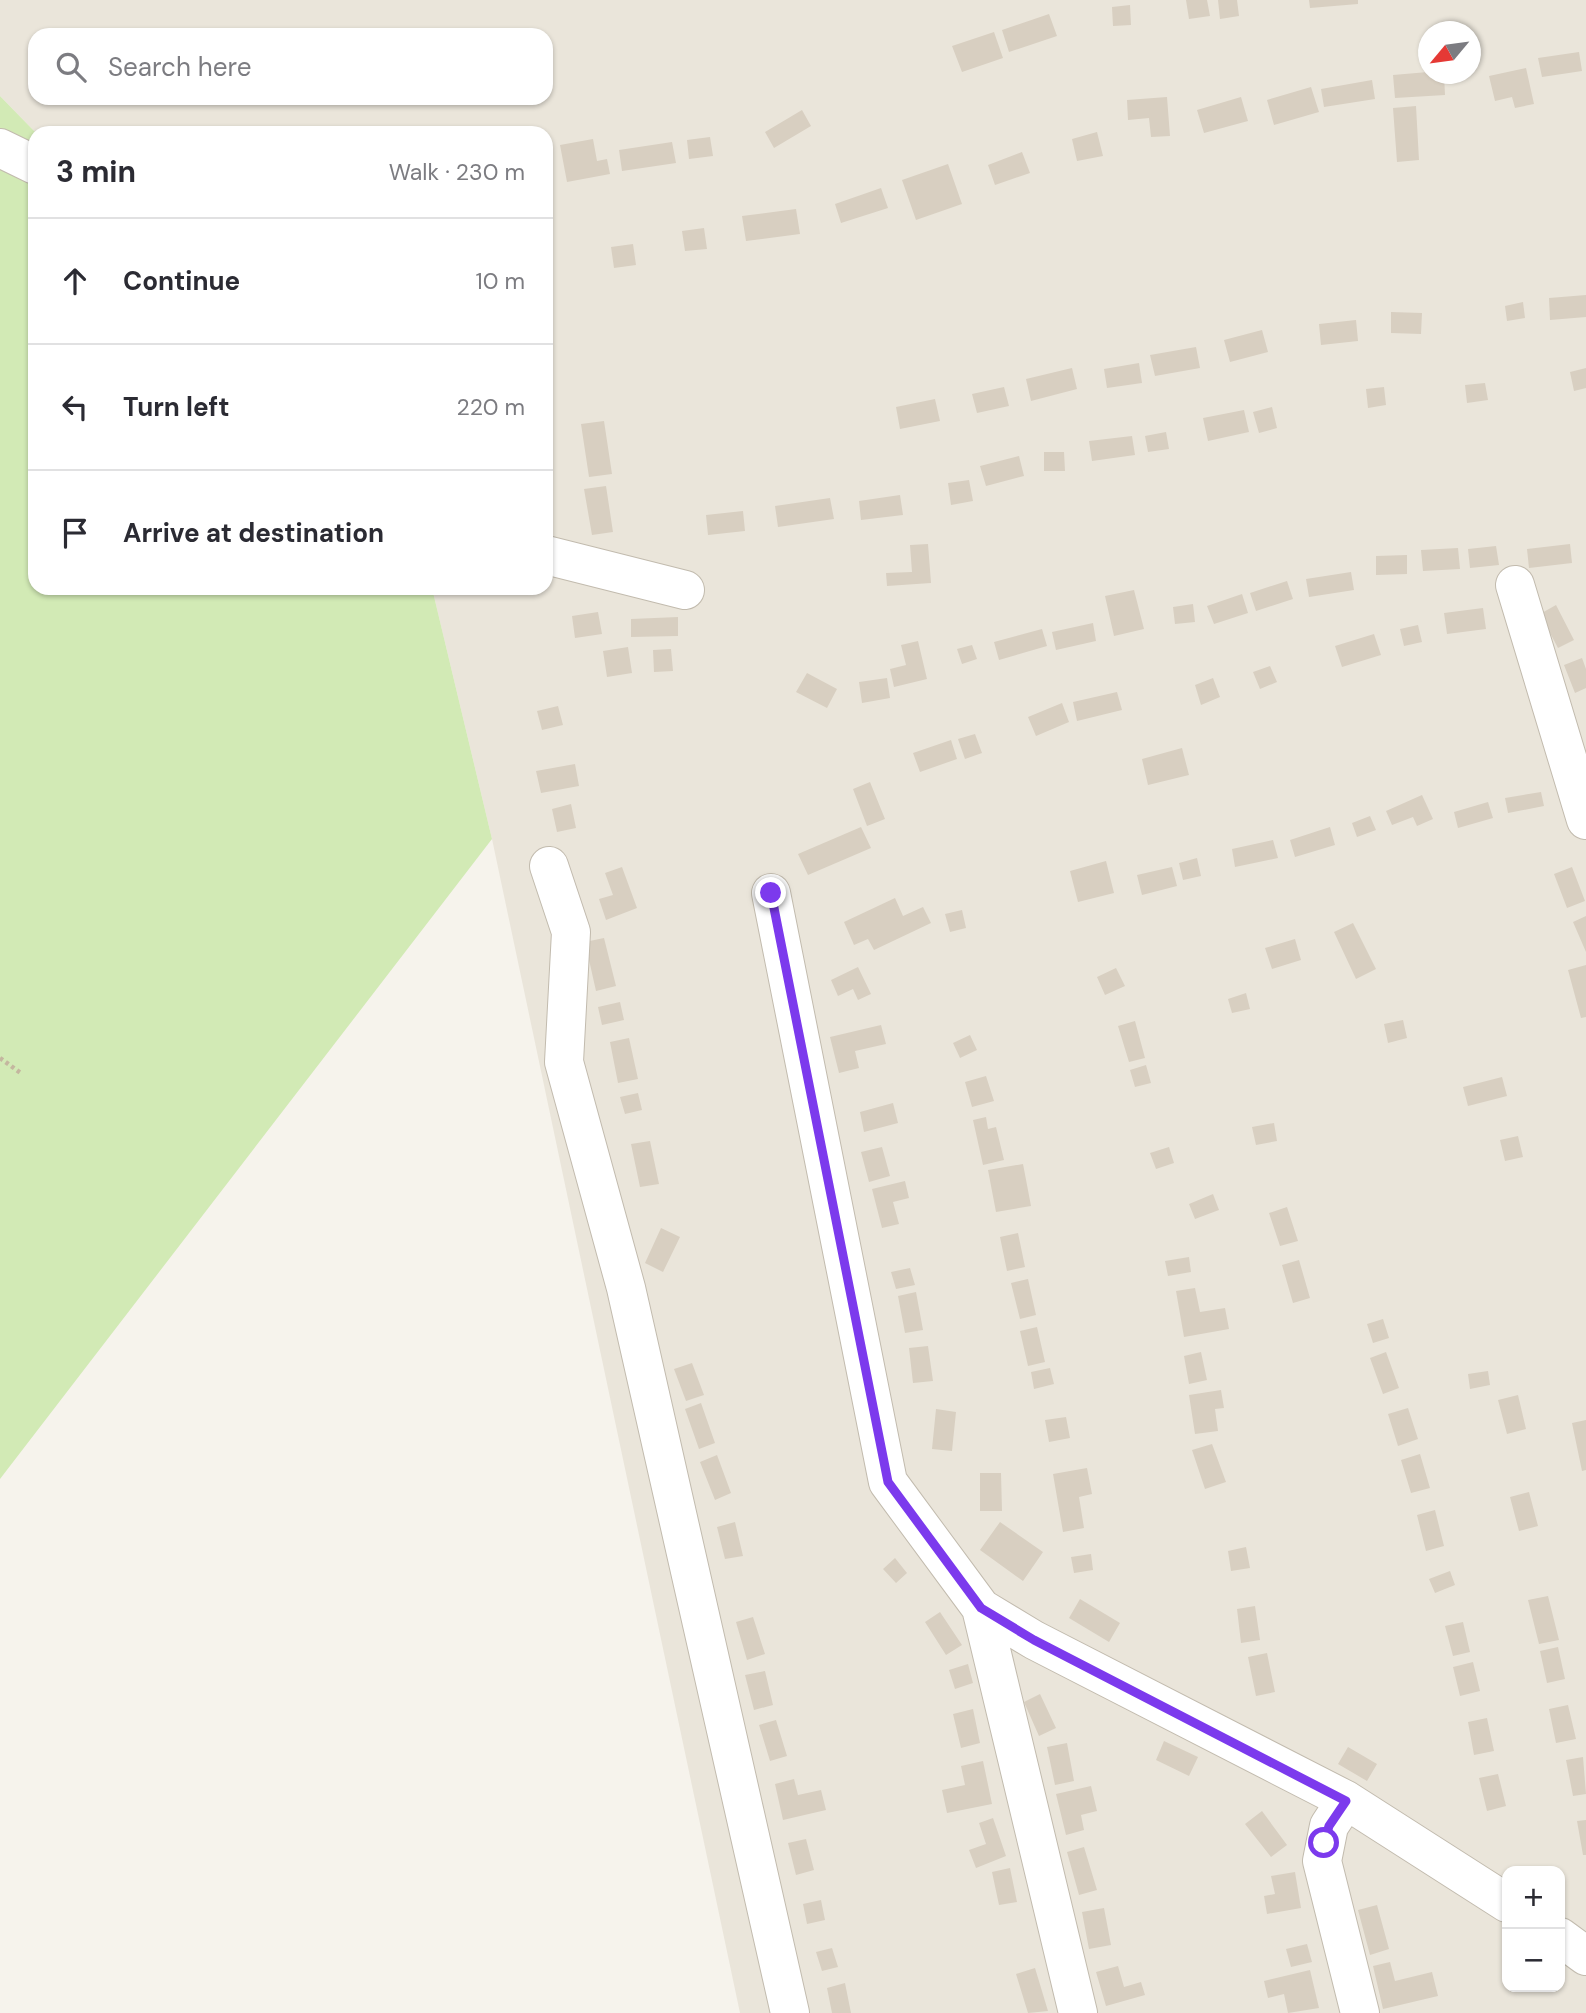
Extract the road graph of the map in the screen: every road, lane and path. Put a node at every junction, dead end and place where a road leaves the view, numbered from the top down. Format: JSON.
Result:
{"nodes":[{"id":1,"x":0,"y":148,"type":"edge"},
{"id":2,"x":28,"y":162,"type":"edge"},
{"id":3,"x":553,"y":557,"type":"edge"},
{"id":4,"x":1515,"y":584,"type":"dead end"},
{"id":5,"x":685,"y":590,"type":"dead end"},
{"id":6,"x":1586,"y":820,"type":"edge"},
{"id":7,"x":549,"y":866,"type":"dead end"},
{"id":8,"x":771,"y":893,"type":"dead end"},
{"id":9,"x":0,"y":1058,"type":"edge"},
{"id":10,"x":22,"y":1074,"type":"dead end"},
{"id":11,"x":981,"y":1608,"type":"junction"},
{"id":12,"x":1346,"y":1801,"type":"junction"},
{"id":13,"x":1502,"y":1900,"type":"edge"},
{"id":14,"x":1565,"y":1941,"type":"edge"},
{"id":15,"x":1586,"y":1956,"type":"edge"},
{"id":16,"x":790,"y":2013,"type":"edge"},
{"id":17,"x":1078,"y":2013,"type":"edge"},
{"id":18,"x":1360,"y":2013,"type":"edge"}],
"edges":[{"from":1,"to":2,"type":"street"},
{"from":3,"to":5,"type":"street"},
{"from":4,"to":6,"type":"street"},
{"from":7,"to":16,"type":"street"},
{"from":8,"to":11,"type":"street"},
{"from":9,"to":10,"type":"path"},
{"from":11,"to":12,"type":"street"},
{"from":11,"to":17,"type":"street"},
{"from":12,"to":13,"type":"street"},
{"from":12,"to":18,"type":"street"},
{"from":14,"to":15,"type":"street"}]}
